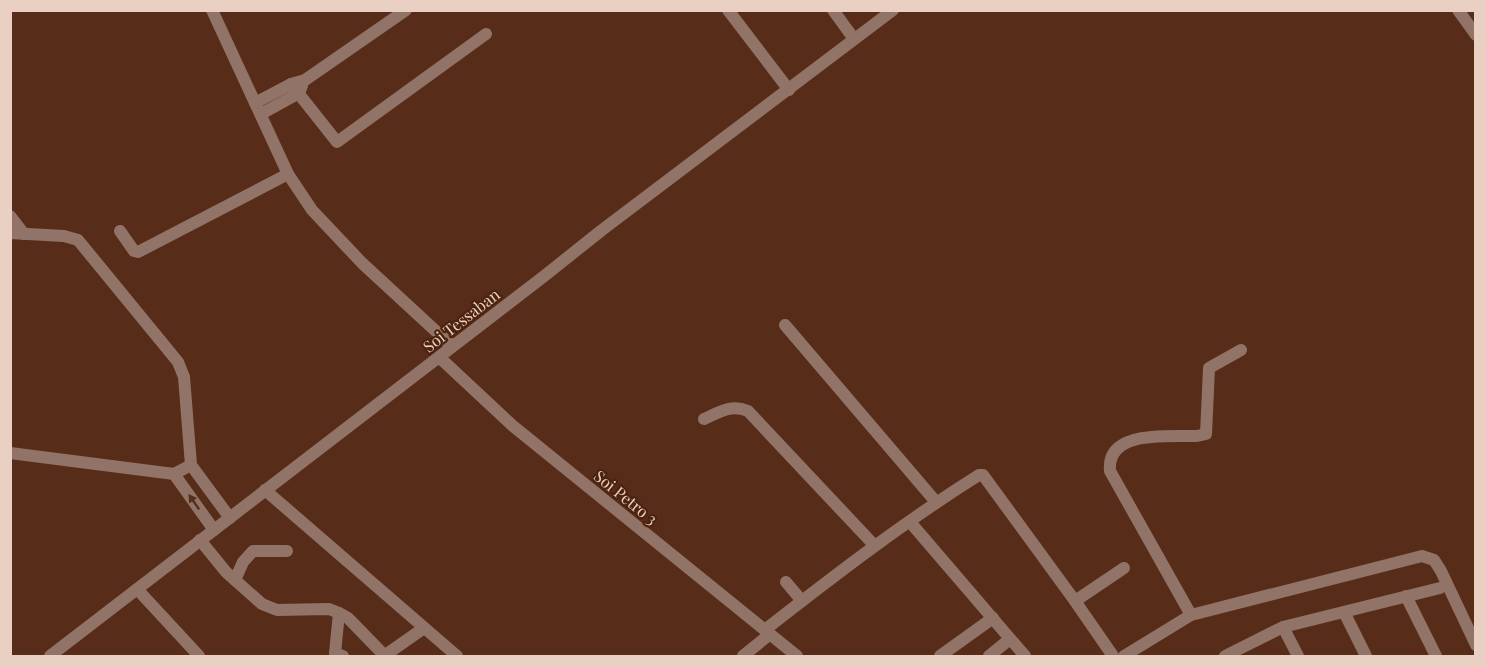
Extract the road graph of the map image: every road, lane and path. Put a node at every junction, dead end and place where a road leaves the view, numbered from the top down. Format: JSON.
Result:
{"nodes":[{"id":1,"x":212,"y":10,"type":"edge"},
{"id":2,"x":406,"y":10,"type":"edge"},
{"id":3,"x":728,"y":10,"type":"edge"},
{"id":4,"x":737,"y":10,"type":"edge"},
{"id":5,"x":833,"y":10,"type":"edge"},
{"id":6,"x":893,"y":10,"type":"edge"},
{"id":7,"x":1458,"y":10,"type":"edge"},
{"id":8,"x":486,"y":34,"type":"dead end"},
{"id":9,"x":1476,"y":35,"type":"edge"},
{"id":10,"x":854,"y":39,"type":"junction"},
{"id":11,"x":793,"y":87,"type":"junction"},
{"id":12,"x":295,"y":88,"type":"junction"},
{"id":13,"x":258,"y":109,"type":"junction"},
{"id":14,"x":288,"y":174,"type":"junction"},
{"id":15,"x":10,"y":216,"type":"edge"},
{"id":16,"x":120,"y":231,"type":"dead end"},
{"id":17,"x":10,"y":233,"type":"edge"},
{"id":18,"x":24,"y":234,"type":"junction"},
{"id":19,"x":785,"y":325,"type":"dead end"},
{"id":20,"x":452,"y":346,"type":"junction"},
{"id":21,"x":1241,"y":350,"type":"dead end"},
{"id":22,"x":440,"y":357,"type":"junction"},
{"id":23,"x":704,"y":419,"type":"dead end"},
{"id":24,"x":10,"y":453,"type":"edge"},
{"id":25,"x":191,"y":465,"type":"junction"},
{"id":26,"x":174,"y":474,"type":"junction"},
{"id":27,"x":265,"y":490,"type":"junction"},
{"id":28,"x":936,"y":502,"type":"junction"},
{"id":29,"x":230,"y":518,"type":"junction"},
{"id":30,"x":910,"y":522,"type":"junction"},
{"id":31,"x":214,"y":530,"type":"junction"},
{"id":32,"x":200,"y":540,"type":"junction"},
{"id":33,"x":874,"y":545,"type":"junction"},
{"id":34,"x":287,"y":551,"type":"dead end"},
{"id":35,"x":1124,"y":568,"type":"dead end"},
{"id":36,"x":235,"y":580,"type":"junction"},
{"id":37,"x":786,"y":582,"type":"dead end"},
{"id":38,"x":1440,"y":588,"type":"dead end"},
{"id":39,"x":137,"y":589,"type":"junction"},
{"id":40,"x":1406,"y":596,"type":"junction"},
{"id":41,"x":802,"y":601,"type":"junction"},
{"id":42,"x":1076,"y":601,"type":"junction"},
{"id":43,"x":1344,"y":612,"type":"junction"},
{"id":44,"x":339,"y":613,"type":"junction"},
{"id":45,"x":1191,"y":615,"type":"junction"},
{"id":46,"x":993,"y":618,"type":"junction"},
{"id":47,"x":1283,"y":627,"type":"junction"},
{"id":48,"x":424,"y":628,"type":"junction"},
{"id":49,"x":768,"y":632,"type":"junction"},
{"id":50,"x":1010,"y":639,"type":"junction"},
{"id":51,"x":1476,"y":645,"type":"edge"},
{"id":52,"x":453,"y":655,"type":"edge"},
{"id":53,"x":384,"y":656,"type":"edge"},
{"id":54,"x":50,"y":657,"type":"edge"},
{"id":55,"x":199,"y":657,"type":"edge"},
{"id":56,"x":343,"y":657,"type":"edge"},
{"id":57,"x":743,"y":657,"type":"edge"},
{"id":58,"x":797,"y":657,"type":"edge"},
{"id":59,"x":940,"y":657,"type":"edge"},
{"id":60,"x":989,"y":657,"type":"edge"},
{"id":61,"x":1025,"y":657,"type":"edge"},
{"id":62,"x":1113,"y":657,"type":"edge"},
{"id":63,"x":1124,"y":657,"type":"edge"},
{"id":64,"x":1225,"y":657,"type":"edge"},
{"id":65,"x":1299,"y":657,"type":"edge"},
{"id":66,"x":1366,"y":657,"type":"edge"},
{"id":67,"x":1436,"y":657,"type":"edge"}],
"edges":[{"from":1,"to":13,"type":"street"},
{"from":2,"to":12,"type":"street"},
{"from":3,"to":11,"type":"street"},
{"from":4,"to":11,"type":"street"},
{"from":5,"to":10,"type":"street"},
{"from":6,"to":10,"type":"street","name":"Soi Tessaban"},
{"from":7,"to":9,"type":"street"},
{"from":8,"to":12,"type":"street"},
{"from":10,"to":11,"type":"street","name":"Soi Tessaban"},
{"from":11,"to":20,"type":"street","name":"Soi Tessaban"},
{"from":12,"to":13,"type":"street"},
{"from":13,"to":14,"type":"street"},
{"from":14,"to":16,"type":"street"},
{"from":14,"to":20,"type":"street"},
{"from":15,"to":18,"type":"street"},
{"from":17,"to":18,"type":"street"},
{"from":18,"to":25,"type":"street"},
{"from":19,"to":28,"type":"street"},
{"from":20,"to":22,"type":"street","name":"Soi Tessaban"},
{"from":21,"to":45,"type":"street"},
{"from":22,"to":27,"type":"street","name":"Soi Tessaban"},
{"from":22,"to":49,"type":"street","name":"Soi Petro 3"},
{"from":23,"to":33,"type":"street"},
{"from":24,"to":26,"type":"street"},
{"from":25,"to":26,"type":"street"},
{"from":25,"to":29,"type":"street"},
{"from":31,"to":26,"type":"street","one_way":true},
{"from":27,"to":29,"type":"street","name":"Soi Tessaban"},
{"from":27,"to":48,"type":"street"},
{"from":28,"to":30,"type":"street"},
{"from":28,"to":42,"type":"street"},
{"from":29,"to":31,"type":"street","name":"Soi Tessaban"},
{"from":30,"to":33,"type":"street"},
{"from":30,"to":46,"type":"street"},
{"from":31,"to":32,"type":"street","name":"Soi Tessaban"},
{"from":32,"to":36,"type":"street"},
{"from":32,"to":39,"type":"street","name":"Soi Tessaban"},
{"from":33,"to":41,"type":"street"},
{"from":34,"to":36,"type":"street"},
{"from":35,"to":42,"type":"street"},
{"from":36,"to":44,"type":"street"},
{"from":37,"to":41,"type":"street"},
{"from":38,"to":40,"type":"street"},
{"from":39,"to":54,"type":"street","name":"Soi Tessaban"},
{"from":39,"to":55,"type":"street"},
{"from":40,"to":43,"type":"street"},
{"from":40,"to":67,"type":"street"},
{"from":41,"to":49,"type":"street"},
{"from":42,"to":62,"type":"street"},
{"from":43,"to":47,"type":"street"},
{"from":43,"to":66,"type":"street"},
{"from":44,"to":53,"type":"street"},
{"from":44,"to":56,"type":"street"},
{"from":45,"to":51,"type":"street"},
{"from":45,"to":63,"type":"street"},
{"from":46,"to":50,"type":"street"},
{"from":46,"to":59,"type":"street"},
{"from":47,"to":64,"type":"street"},
{"from":47,"to":65,"type":"street"},
{"from":48,"to":52,"type":"street"},
{"from":48,"to":53,"type":"street"},
{"from":49,"to":57,"type":"street"},
{"from":49,"to":58,"type":"street","name":"Soi Petro 3"},
{"from":50,"to":60,"type":"street"},
{"from":50,"to":61,"type":"street"}]}
